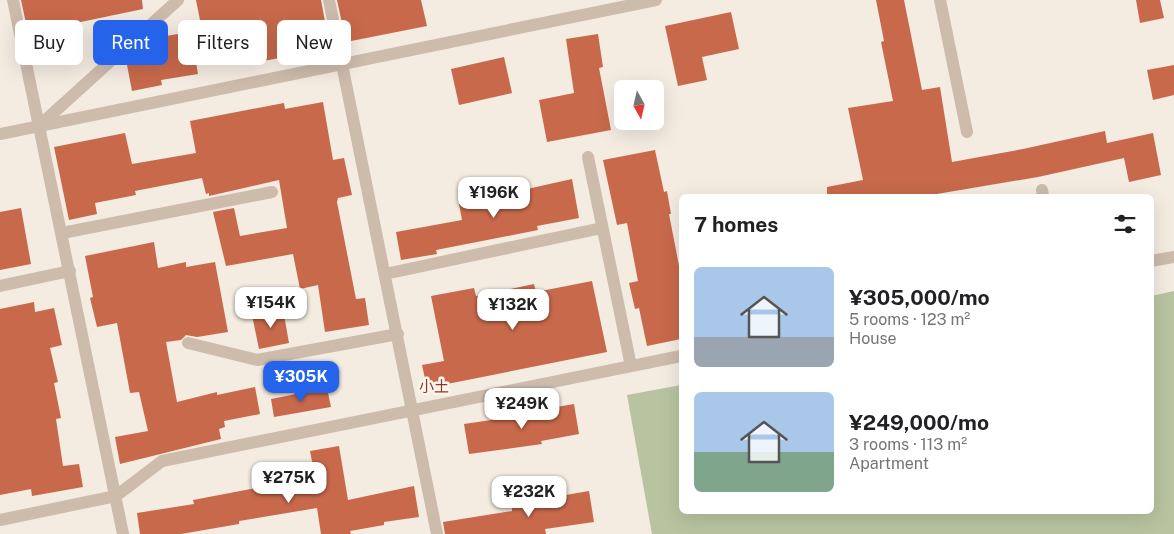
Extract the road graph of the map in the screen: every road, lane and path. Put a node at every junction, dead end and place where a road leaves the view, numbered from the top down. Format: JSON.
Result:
{"nodes":[{"id":1,"x":13,"y":0,"type":"edge"},
{"id":2,"x":178,"y":0,"type":"edge"},
{"id":3,"x":329,"y":0,"type":"edge"},
{"id":4,"x":656,"y":0,"type":"edge"},
{"id":5,"x":940,"y":0,"type":"edge"},
{"id":6,"x":333,"y":20,"type":"edge"},
{"id":7,"x":351,"y":62,"type":"edge"},
{"id":8,"x":338,"y":65,"type":"edge"},
{"id":9,"x":343,"y":65,"type":"edge"},
{"id":10,"x":40,"y":125,"type":"junction"},
{"id":11,"x":967,"y":132,"type":"dead end"},
{"id":12,"x":0,"y":134,"type":"edge"},
{"id":13,"x":588,"y":158,"type":"dead end"},
{"id":14,"x":272,"y":192,"type":"dead end"},
{"id":15,"x":602,"y":228,"type":"junction"},
{"id":16,"x":62,"y":233,"type":"junction"},
{"id":17,"x":1174,"y":257,"type":"edge"},
{"id":18,"x":1154,"y":260,"type":"edge"},
{"id":19,"x":70,"y":271,"type":"junction"},
{"id":20,"x":386,"y":274,"type":"junction"},
{"id":21,"x":0,"y":286,"type":"edge"},
{"id":22,"x":398,"y":334,"type":"junction"},
{"id":23,"x":188,"y":343,"type":"dead end"},
{"id":24,"x":679,"y":356,"type":"edge"},
{"id":25,"x":631,"y":366,"type":"junction"},
{"id":26,"x":413,"y":410,"type":"junction"},
{"id":27,"x":116,"y":496,"type":"junction"},
{"id":28,"x":0,"y":520,"type":"edge"},
{"id":29,"x":124,"y":534,"type":"edge"},
{"id":30,"x":437,"y":534,"type":"edge"}],
"edges":[{"from":1,"to":10,"type":"street"},
{"from":2,"to":10,"type":"street"},
{"from":3,"to":6,"type":"street"},
{"from":4,"to":7,"type":"street"},
{"from":5,"to":11,"type":"street"},
{"from":8,"to":10,"type":"street"},
{"from":9,"to":20,"type":"street"},
{"from":10,"to":12,"type":"street"},
{"from":10,"to":16,"type":"street"},
{"from":13,"to":15,"type":"street"},
{"from":14,"to":16,"type":"street"},
{"from":15,"to":20,"type":"street"},
{"from":15,"to":25,"type":"street"},
{"from":16,"to":19,"type":"street"},
{"from":17,"to":18,"type":"street"},
{"from":19,"to":21,"type":"street"},
{"from":19,"to":27,"type":"street"},
{"from":20,"to":22,"type":"street"},
{"from":22,"to":23,"type":"street"},
{"from":22,"to":26,"type":"street"},
{"from":24,"to":25,"type":"street"},
{"from":25,"to":26,"type":"street"},
{"from":26,"to":27,"type":"street"},
{"from":26,"to":30,"type":"street"},
{"from":27,"to":28,"type":"street"},
{"from":27,"to":29,"type":"street"}]}
